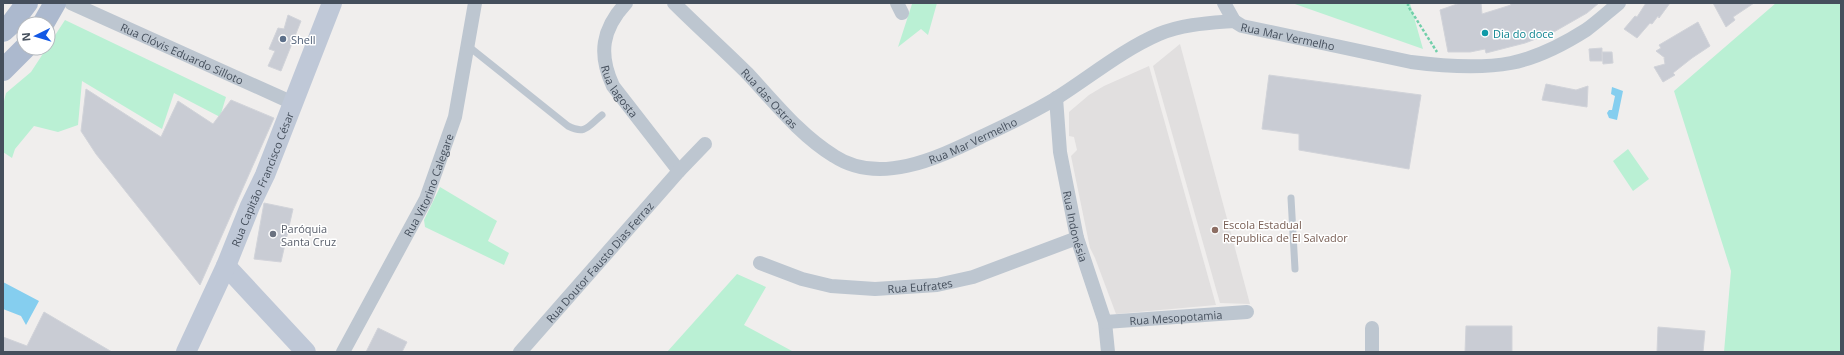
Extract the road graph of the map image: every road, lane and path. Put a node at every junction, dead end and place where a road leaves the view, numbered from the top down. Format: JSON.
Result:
{"nodes":[{"id":1,"x":27,"y":3,"type":"edge"},
{"id":2,"x":55,"y":3,"type":"edge"},
{"id":3,"x":71,"y":3,"type":"edge"},
{"id":4,"x":332,"y":3,"type":"edge"},
{"id":5,"x":475,"y":3,"type":"edge"},
{"id":6,"x":626,"y":3,"type":"edge"},
{"id":7,"x":674,"y":3,"type":"edge"},
{"id":8,"x":1224,"y":3,"type":"edge"},
{"id":9,"x":1408,"y":3,"type":"edge"},
{"id":10,"x":1619,"y":3,"type":"edge"},
{"id":11,"x":48,"y":16,"type":"edge"},
{"id":12,"x":1234,"y":21,"type":"junction"},
{"id":13,"x":3,"y":31,"type":"edge"},
{"id":14,"x":468,"y":46,"type":"junction"},
{"id":15,"x":17,"y":56,"type":"edge"},
{"id":16,"x":1445,"y":66,"type":"junction"},
{"id":17,"x":3,"y":70,"type":"edge"},
{"id":18,"x":1056,"y":98,"type":"junction"},
{"id":19,"x":293,"y":103,"type":"junction"},
{"id":20,"x":602,"y":115,"type":"dead end"},
{"id":21,"x":705,"y":144,"type":"dead end"},
{"id":22,"x":880,"y":169,"type":"joint"},
{"id":23,"x":679,"y":171,"type":"junction"},
{"id":24,"x":1291,"y":198,"type":"dead end"},
{"id":25,"x":1077,"y":238,"type":"junction"},
{"id":26,"x":760,"y":263,"type":"dead end"},
{"id":27,"x":226,"y":266,"type":"junction"},
{"id":28,"x":1295,"y":269,"type":"dead end"},
{"id":29,"x":1247,"y":312,"type":"dead end"},
{"id":30,"x":1105,"y":322,"type":"junction"},
{"id":31,"x":1372,"y":328,"type":"dead end"},
{"id":32,"x":186,"y":352,"type":"edge"},
{"id":33,"x":306,"y":352,"type":"edge"},
{"id":34,"x":343,"y":352,"type":"edge"},
{"id":35,"x":520,"y":352,"type":"edge"},
{"id":36,"x":1108,"y":352,"type":"edge"},
{"id":37,"x":1372,"y":352,"type":"edge"}],
"edges":[{"from":1,"to":13,"type":"main road"},
{"from":2,"to":11,"type":"main road"},
{"from":3,"to":19,"type":"street","name":"Rua Clóvis Eduardo Silloto"},
{"from":4,"to":19,"type":"street","name":"Rua Capitão Francisco César"},
{"from":5,"to":14,"type":"street","name":"Rua Vitorino Calegare"},
{"from":6,"to":23,"type":"street","name":"Rua lagosta"},
{"from":7,"to":22,"type":"street","name":"Rua das Ostras"},
{"from":8,"to":12,"type":"street"},
{"from":9,"to":16,"type":"path"},
{"from":10,"to":16,"type":"street","name":"Rua Mar Vermelho"},
{"from":12,"to":16,"type":"street","name":"Rua Mar Vermelho"},
{"from":12,"to":18,"type":"street","name":"Rua Mar Vermelho"},
{"from":14,"to":20,"type":"lane"},
{"from":14,"to":34,"type":"street","name":"Rua Vitorino Calegare"},
{"from":15,"to":17,"type":"main road"},
{"from":18,"to":22,"type":"street","name":"Rua Mar Vermelho"},
{"from":18,"to":25,"type":"street","name":"Rua Indonésia"},
{"from":19,"to":27,"type":"street","name":"Rua Capitão Francisco César"},
{"from":21,"to":23,"type":"street","name":"Rua Doutor Fausto Dias Ferraz"},
{"from":23,"to":35,"type":"street","name":"Rua Doutor Fausto Dias Ferraz"},
{"from":24,"to":28,"type":"lane"},
{"from":25,"to":26,"type":"street","name":"Rua Eufrates"},
{"from":25,"to":30,"type":"street","name":"Rua Indonésia"},
{"from":27,"to":32,"type":"street","name":"Rua Capitão Francisco César"},
{"from":27,"to":33,"type":"street"},
{"from":29,"to":30,"type":"street","name":"Rua Mesopotamia"},
{"from":30,"to":36,"type":"street","name":"Rua Indonésia"},
{"from":31,"to":37,"type":"street"}]}
